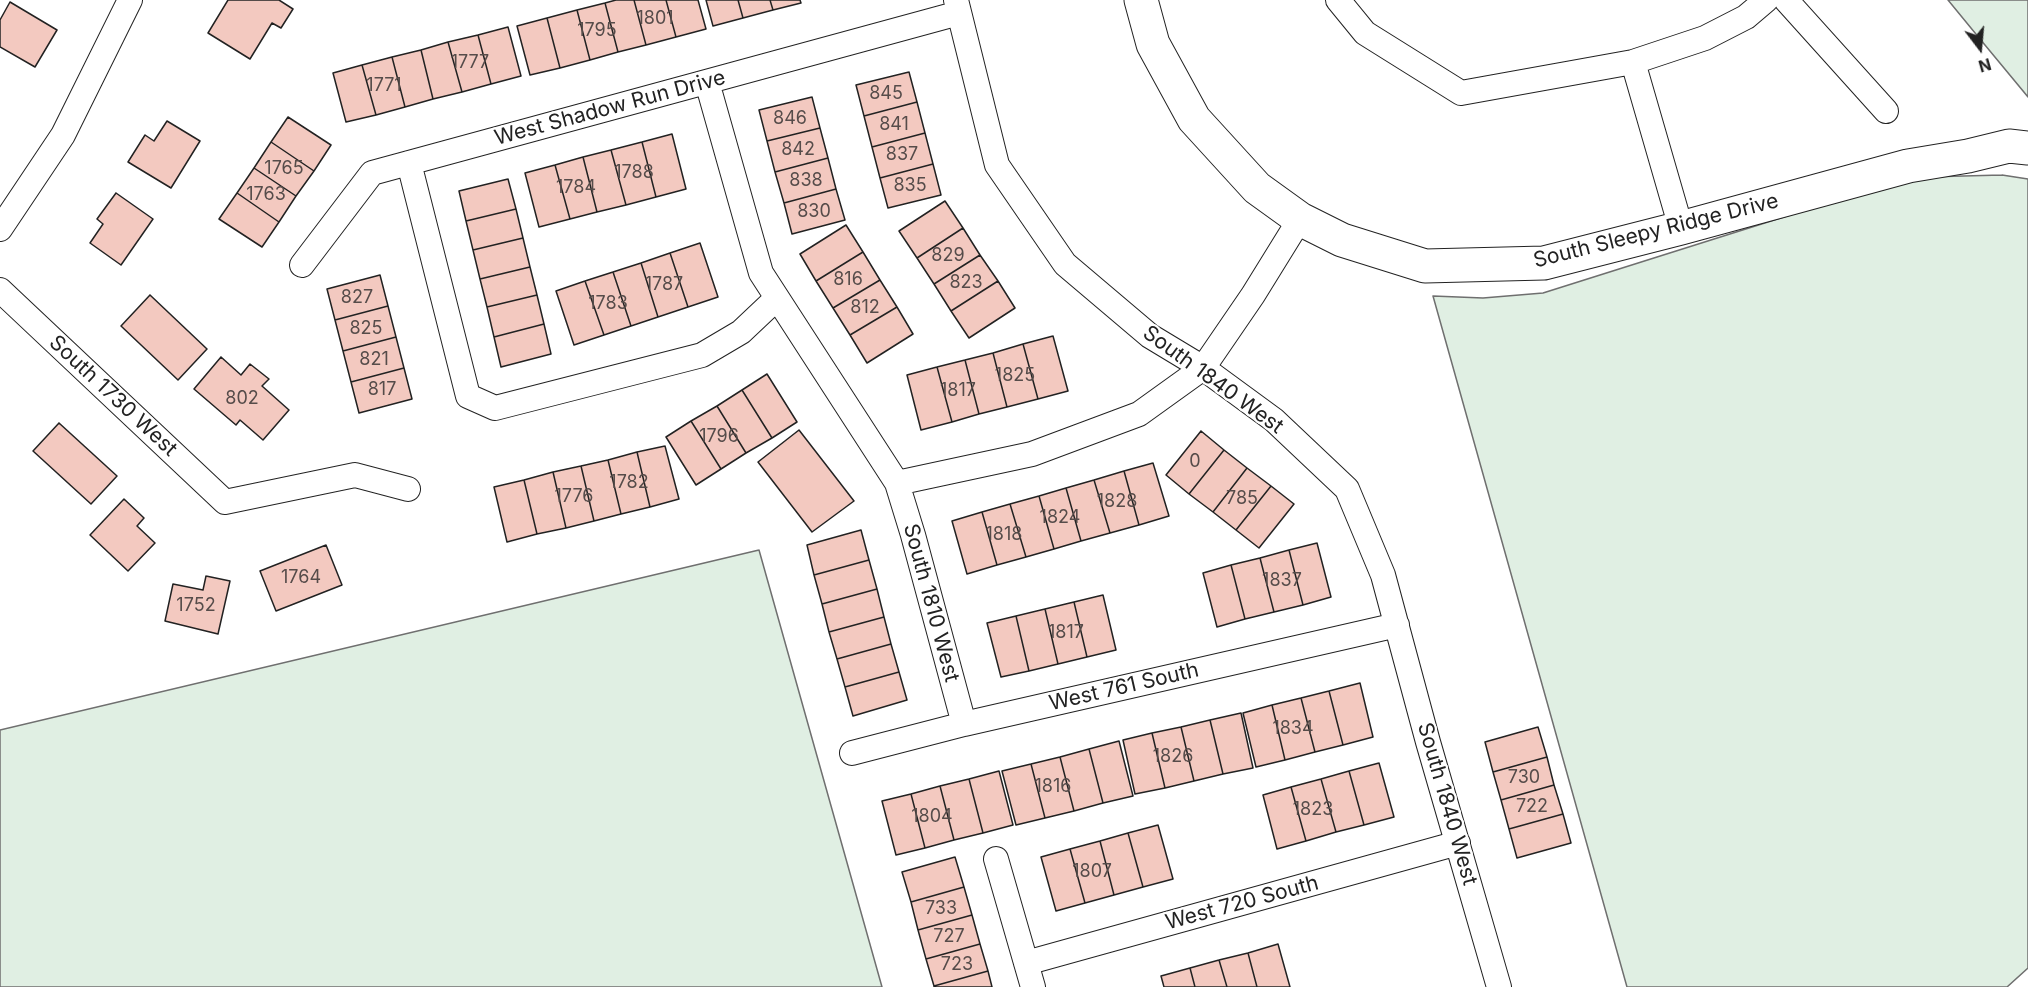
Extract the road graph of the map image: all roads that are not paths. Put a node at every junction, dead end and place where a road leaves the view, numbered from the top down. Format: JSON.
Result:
{"nodes":[{"id":1,"x":130,"y":0,"type":"edge"},
{"id":2,"x":1141,"y":0,"type":"edge"},
{"id":3,"x":1338,"y":0,"type":"edge"},
{"id":4,"x":1766,"y":0,"type":"edge"},
{"id":5,"x":1786,"y":0,"type":"edge"},
{"id":6,"x":957,"y":7,"type":"edge"},
{"id":7,"x":1633,"y":62,"type":"junction"},
{"id":8,"x":707,"y":82,"type":"junction"},
{"id":9,"x":1886,"y":111,"type":"dead end"},
{"id":10,"x":2028,"y":148,"type":"edge"},
{"id":11,"x":1968,"y":156,"type":"junction"},
{"id":12,"x":409,"y":163,"type":"junction"},
{"id":13,"x":2028,"y":166,"type":"edge"},
{"id":14,"x":1300,"y":219,"type":"junction"},
{"id":15,"x":1681,"y":228,"type":"junction"},
{"id":16,"x":0,"y":229,"type":"edge"},
{"id":17,"x":302,"y":265,"type":"dead end"},
{"id":18,"x":0,"y":290,"type":"edge"},
{"id":19,"x":777,"y":298,"type":"junction"},
{"id":20,"x":1203,"y":368,"type":"junction"},
{"id":21,"x":897,"y":483,"type":"junction"},
{"id":22,"x":408,"y":489,"type":"dead end"},
{"id":23,"x":1397,"y":625,"type":"junction"},
{"id":24,"x":964,"y":724,"type":"junction"},
{"id":25,"x":852,"y":753,"type":"dead end"},
{"id":26,"x":1458,"y":843,"type":"junction"},
{"id":27,"x":996,"y":859,"type":"dead end"},
{"id":28,"x":1026,"y":963,"type":"junction"},
{"id":29,"x":1033,"y":987,"type":"edge"},
{"id":30,"x":1499,"y":987,"type":"edge"}],
"edges":[{"from":1,"to":16,"type":"street"},
{"from":2,"to":14,"type":"street","name":"South Sleepy Ridge Drive"},
{"from":3,"to":7,"type":"street"},
{"from":4,"to":7,"type":"street"},
{"from":5,"to":9,"type":"street"},
{"from":6,"to":8,"type":"street","name":"West Shadow Run Drive"},
{"from":6,"to":20,"type":"street","name":"South 1840 West"},
{"from":7,"to":15,"type":"street"},
{"from":8,"to":12,"type":"street","name":"West Shadow Run Drive"},
{"from":8,"to":19,"type":"street","name":"South 1810 West"},
{"from":10,"to":11,"type":"street","name":"South Sleepy Ridge Drive"},
{"from":11,"to":13,"type":"street","name":"South Sleepy Ridge Drive"},
{"from":11,"to":15,"type":"street","name":"South Sleepy Ridge Drive"},
{"from":12,"to":17,"type":"street","name":"West Shadow Run Drive"},
{"from":12,"to":19,"type":"street"},
{"from":14,"to":15,"type":"street","name":"South Sleepy Ridge Drive"},
{"from":14,"to":20,"type":"street"},
{"from":18,"to":22,"type":"street","name":"South 1730 West"},
{"from":19,"to":21,"type":"street","name":"South 1810 West"},
{"from":20,"to":21,"type":"street"},
{"from":20,"to":23,"type":"street","name":"South 1840 West"},
{"from":21,"to":24,"type":"street","name":"South 1810 West"},
{"from":23,"to":24,"type":"street","name":"West 761 South"},
{"from":23,"to":26,"type":"street","name":"South 1840 West"},
{"from":24,"to":25,"type":"street","name":"West 761 South"},
{"from":26,"to":28,"type":"street","name":"West 720 South"},
{"from":26,"to":30,"type":"street","name":"South 1840 West"},
{"from":27,"to":28,"type":"street"},
{"from":28,"to":29,"type":"street"}]}
